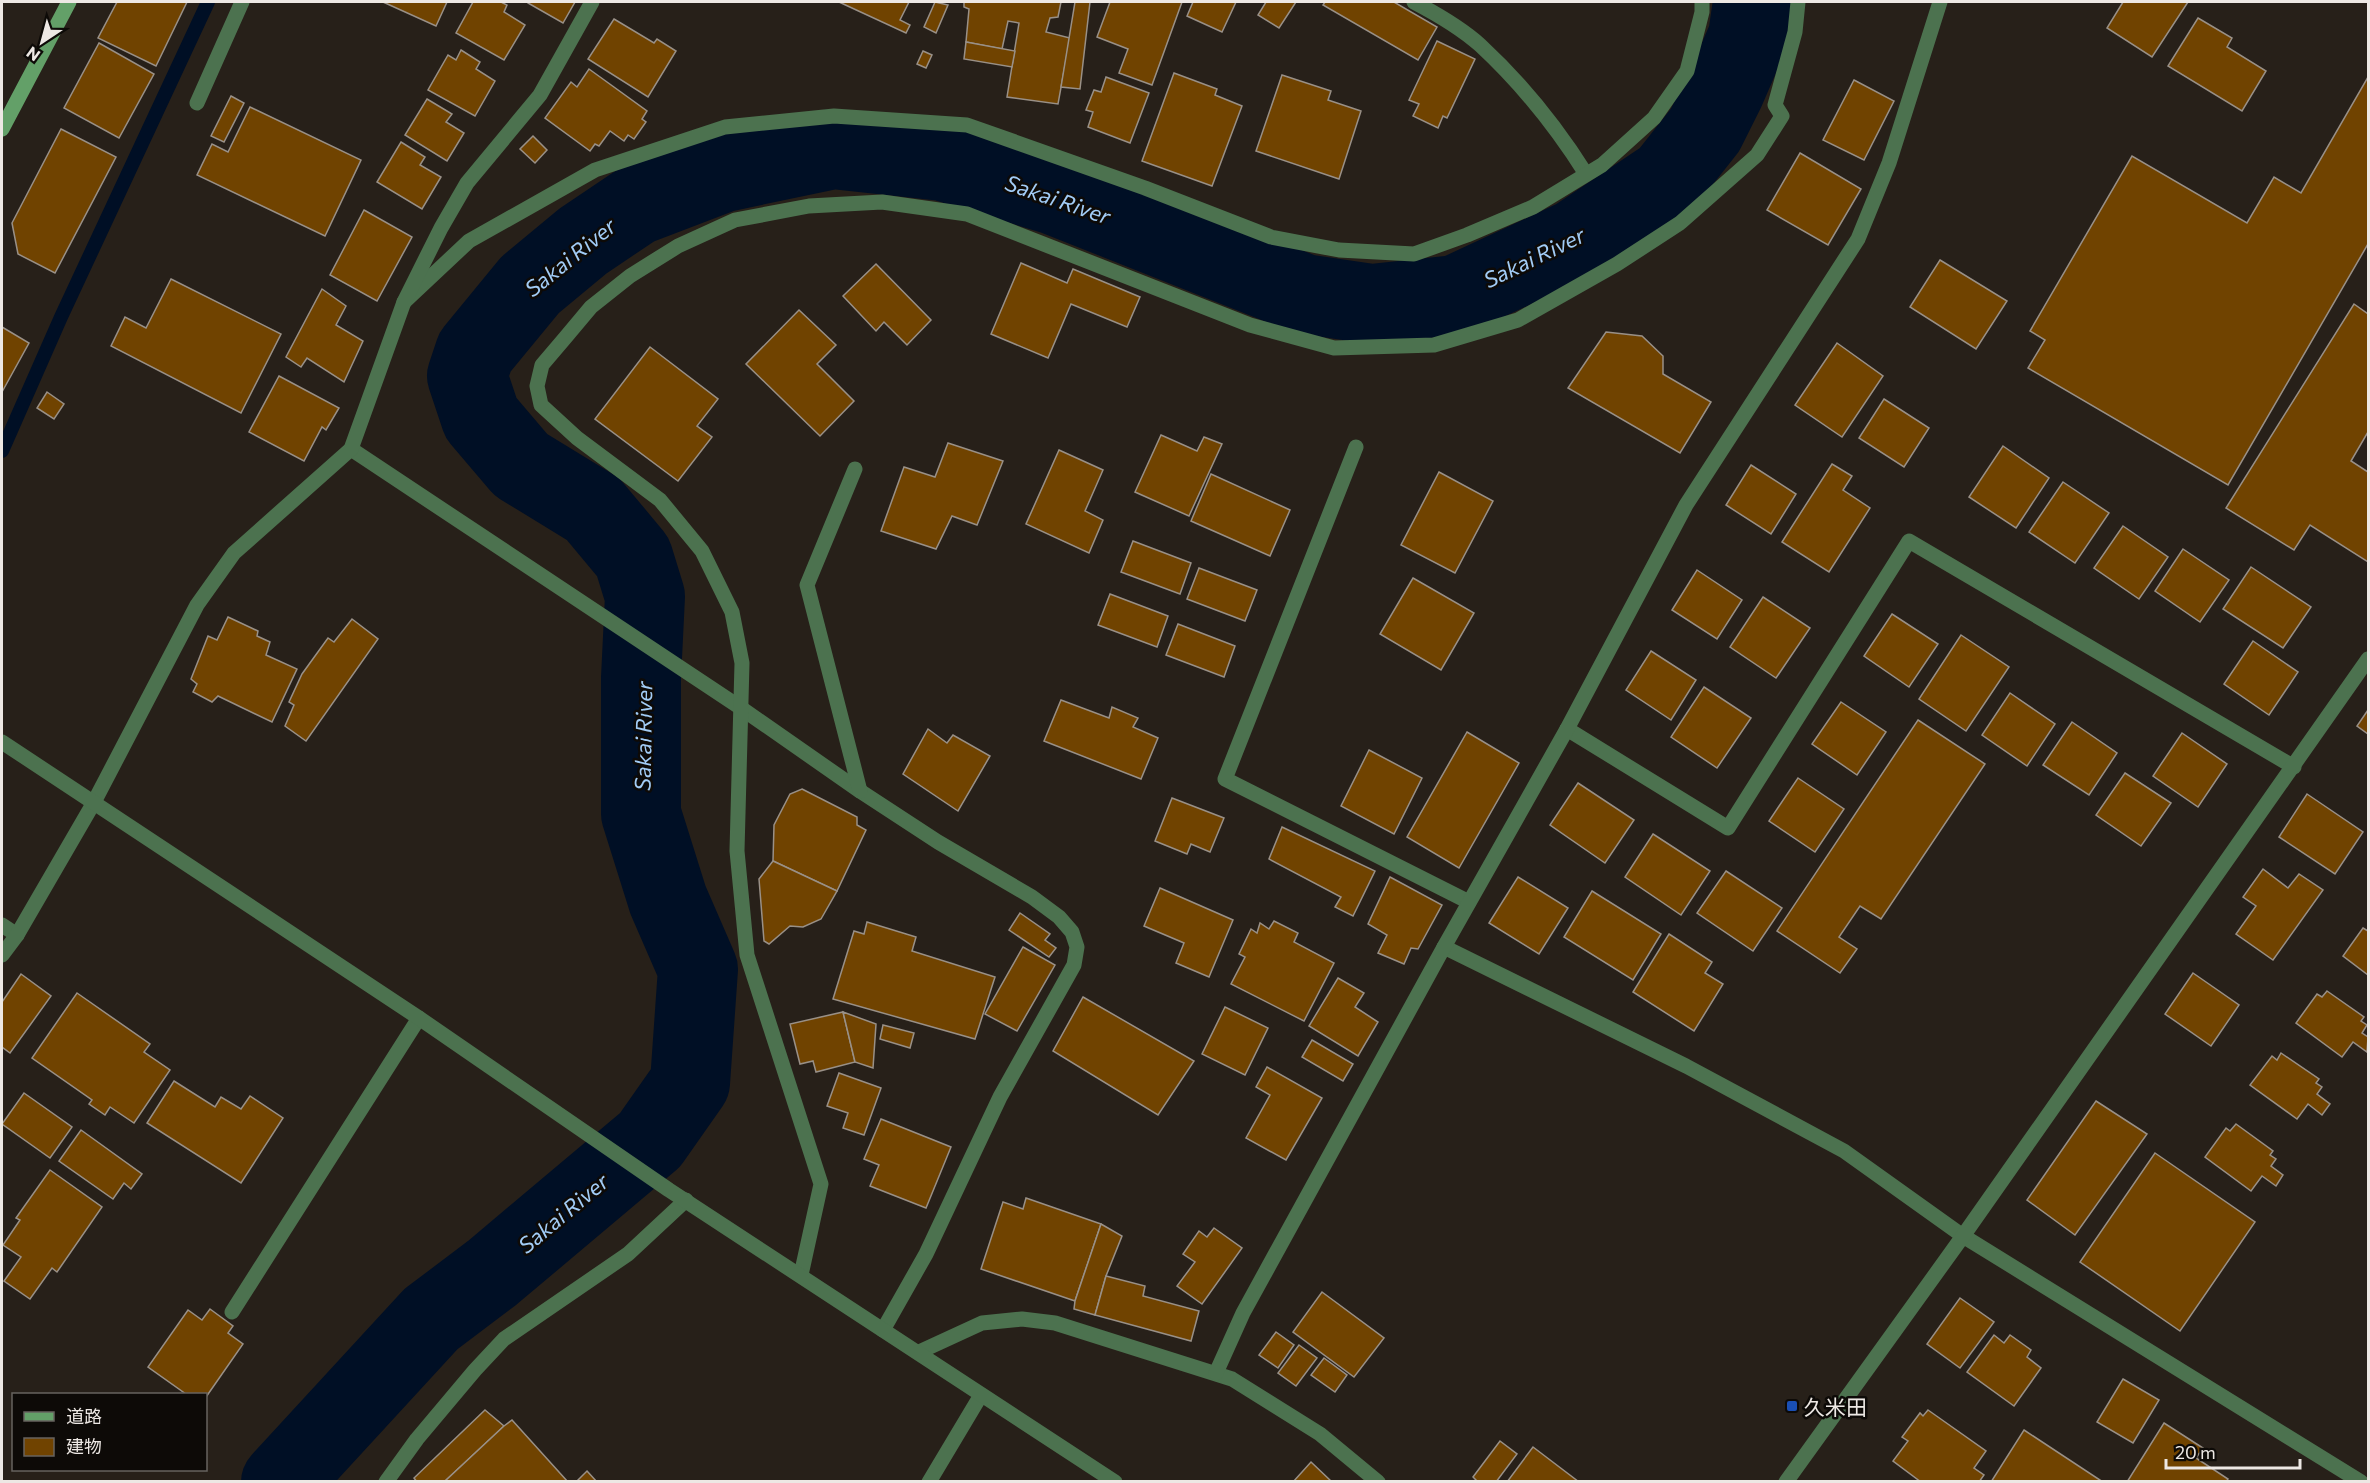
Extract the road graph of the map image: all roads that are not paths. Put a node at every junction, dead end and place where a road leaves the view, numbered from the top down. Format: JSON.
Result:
{"nodes":[{"id":1,"x":69,"y":2,"type":"edge"},
{"id":2,"x":242,"y":2,"type":"edge"},
{"id":3,"x":592,"y":2,"type":"edge"},
{"id":4,"x":1414,"y":2,"type":"edge"},
{"id":5,"x":1702,"y":2,"type":"edge"},
{"id":6,"x":1798,"y":2,"type":"edge"},
{"id":7,"x":1940,"y":2,"type":"edge"},
{"id":8,"x":196,"y":103,"type":"dead end"},
{"id":9,"x":2,"y":129,"type":"edge"},
{"id":10,"x":1586,"y":174,"type":"junction"},
{"id":11,"x":404,"y":302,"type":"junction"},
{"id":12,"x":1356,"y":447,"type":"dead end"},
{"id":13,"x":351,"y":449,"type":"junction"},
{"id":14,"x":855,"y":469,"type":"dead end"},
{"id":15,"x":2368,"y":659,"type":"edge"},
{"id":16,"x":740,"y":707,"type":"junction"},
{"id":17,"x":1567,"y":729,"type":"junction"},
{"id":18,"x":2,"y":742,"type":"edge"},
{"id":19,"x":2294,"y":767,"type":"junction"},
{"id":20,"x":860,"y":790,"type":"junction"},
{"id":21,"x":93,"y":804,"type":"junction"},
{"id":22,"x":1469,"y":902,"type":"junction"},
{"id":23,"x":2,"y":925,"type":"edge"},
{"id":24,"x":17,"y":934,"type":"junction"},
{"id":25,"x":1444,"y":947,"type":"junction"},
{"id":26,"x":2,"y":955,"type":"edge"},
{"id":27,"x":419,"y":1018,"type":"junction"},
{"id":28,"x":686,"y":1200,"type":"junction"},
{"id":29,"x":1963,"y":1236,"type":"junction"},
{"id":30,"x":801,"y":1275,"type":"junction"},
{"id":31,"x":232,"y":1312,"type":"dead end"},
{"id":32,"x":883,"y":1330,"type":"junction"},
{"id":33,"x":918,"y":1352,"type":"junction"},
{"id":34,"x":1216,"y":1372,"type":"junction"},
{"id":35,"x":981,"y":1395,"type":"junction"},
{"id":36,"x":386,"y":1482,"type":"edge"},
{"id":37,"x":929,"y":1482,"type":"edge"},
{"id":38,"x":1115,"y":1482,"type":"edge"},
{"id":39,"x":1378,"y":1482,"type":"edge"},
{"id":40,"x":1786,"y":1482,"type":"edge"},
{"id":41,"x":2361,"y":1482,"type":"edge"}],
"edges":[{"from":1,"to":9,"type":"main road"},
{"from":2,"to":8,"type":"street"},
{"from":3,"to":11,"type":"street"},
{"from":4,"to":10,"type":"street"},
{"from":5,"to":10,"type":"street"},
{"from":6,"to":16,"type":"street"},
{"from":7,"to":17,"type":"street"},
{"from":10,"to":11,"type":"street"},
{"from":11,"to":13,"type":"street"},
{"from":12,"to":22,"type":"street"},
{"from":13,"to":16,"type":"street"},
{"from":13,"to":21,"type":"street"},
{"from":14,"to":20,"type":"street"},
{"from":15,"to":19,"type":"street"},
{"from":16,"to":20,"type":"street"},
{"from":16,"to":30,"type":"street"},
{"from":17,"to":19,"type":"street"},
{"from":17,"to":22,"type":"street"},
{"from":18,"to":21,"type":"street"},
{"from":19,"to":29,"type":"street"},
{"from":20,"to":32,"type":"street"},
{"from":21,"to":24,"type":"street"},
{"from":21,"to":27,"type":"street"},
{"from":22,"to":25,"type":"street"},
{"from":23,"to":24,"type":"street"},
{"from":24,"to":26,"type":"street"},
{"from":25,"to":29,"type":"street"},
{"from":25,"to":34,"type":"street"},
{"from":27,"to":28,"type":"street"},
{"from":27,"to":31,"type":"street"},
{"from":28,"to":30,"type":"street"},
{"from":28,"to":36,"type":"street"},
{"from":29,"to":40,"type":"street"},
{"from":29,"to":41,"type":"street"},
{"from":30,"to":32,"type":"street"},
{"from":32,"to":33,"type":"street"},
{"from":33,"to":34,"type":"street"},
{"from":33,"to":35,"type":"street"},
{"from":34,"to":39,"type":"street"},
{"from":35,"to":37,"type":"street"},
{"from":35,"to":38,"type":"street"}]}
